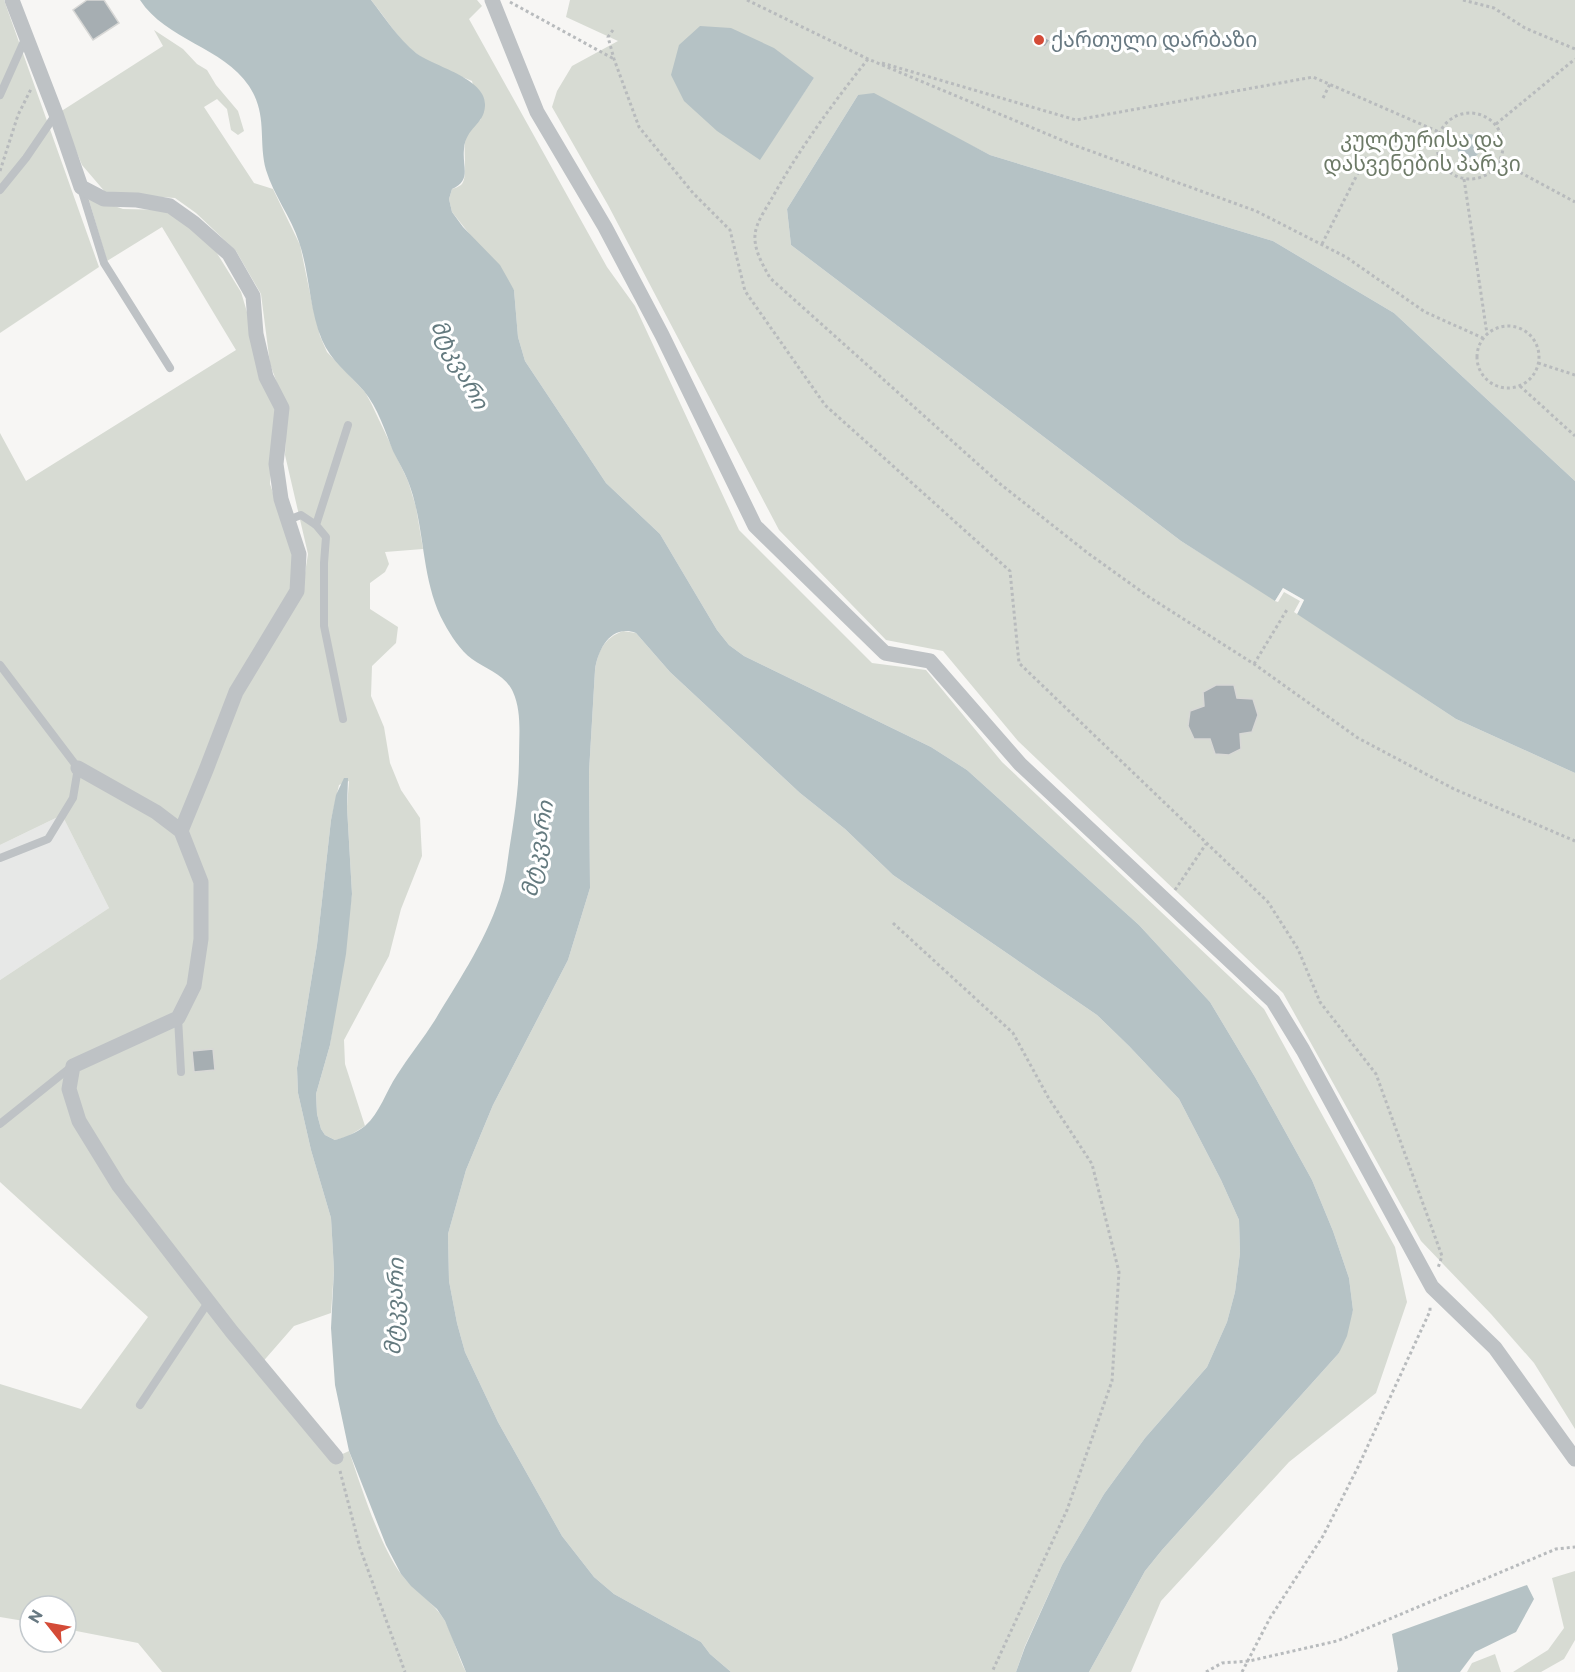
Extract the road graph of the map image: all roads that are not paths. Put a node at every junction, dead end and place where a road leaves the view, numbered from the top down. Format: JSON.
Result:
{"nodes":[{"id":1,"x":12,"y":0,"type":"edge"},
{"id":2,"x":492,"y":0,"type":"edge"},
{"id":3,"x":26,"y":36,"type":"junction"},
{"id":4,"x":0,"y":95,"type":"edge"},
{"id":5,"x":56,"y":114,"type":"junction"},
{"id":6,"x":81,"y":187,"type":"junction"},
{"id":7,"x":0,"y":190,"type":"edge"},
{"id":8,"x":170,"y":368,"type":"dead end"},
{"id":9,"x":348,"y":425,"type":"dead end"},
{"id":10,"x":288,"y":519,"type":"junction"},
{"id":11,"x":316,"y":525,"type":"junction"},
{"id":12,"x":0,"y":665,"type":"edge"},
{"id":13,"x":343,"y":718,"type":"dead end"},
{"id":14,"x":78,"y":768,"type":"junction"},
{"id":15,"x":181,"y":831,"type":"junction"},
{"id":16,"x":0,"y":858,"type":"edge"},
{"id":17,"x":178,"y":1018,"type":"junction"},
{"id":18,"x":73,"y":1066,"type":"junction"},
{"id":19,"x":180,"y":1072,"type":"dead end"},
{"id":20,"x":0,"y":1124,"type":"edge"},
{"id":21,"x":209,"y":1301,"type":"junction"},
{"id":22,"x":140,"y":1405,"type":"dead end"},
{"id":23,"x":336,"y":1457,"type":"road end"},
{"id":24,"x":1575,"y":1459,"type":"edge"}],
"edges":[{"from":1,"to":3,"type":"street"},
{"from":2,"to":24,"type":"street"},
{"from":3,"to":4,"type":"lane"},
{"from":3,"to":5,"type":"street"},
{"from":5,"to":6,"type":"street"},
{"from":5,"to":7,"type":"lane"},
{"from":6,"to":8,"type":"lane"},
{"from":6,"to":10,"type":"street"},
{"from":9,"to":11,"type":"lane"},
{"from":10,"to":11,"type":"lane"},
{"from":10,"to":15,"type":"street"},
{"from":11,"to":13,"type":"lane"},
{"from":12,"to":14,"type":"lane"},
{"from":14,"to":15,"type":"street"},
{"from":14,"to":16,"type":"lane"},
{"from":15,"to":17,"type":"street"},
{"from":17,"to":18,"type":"street"},
{"from":17,"to":19,"type":"lane"},
{"from":18,"to":20,"type":"lane"},
{"from":18,"to":21,"type":"street"},
{"from":21,"to":22,"type":"lane"},
{"from":21,"to":23,"type":"street"}]}
